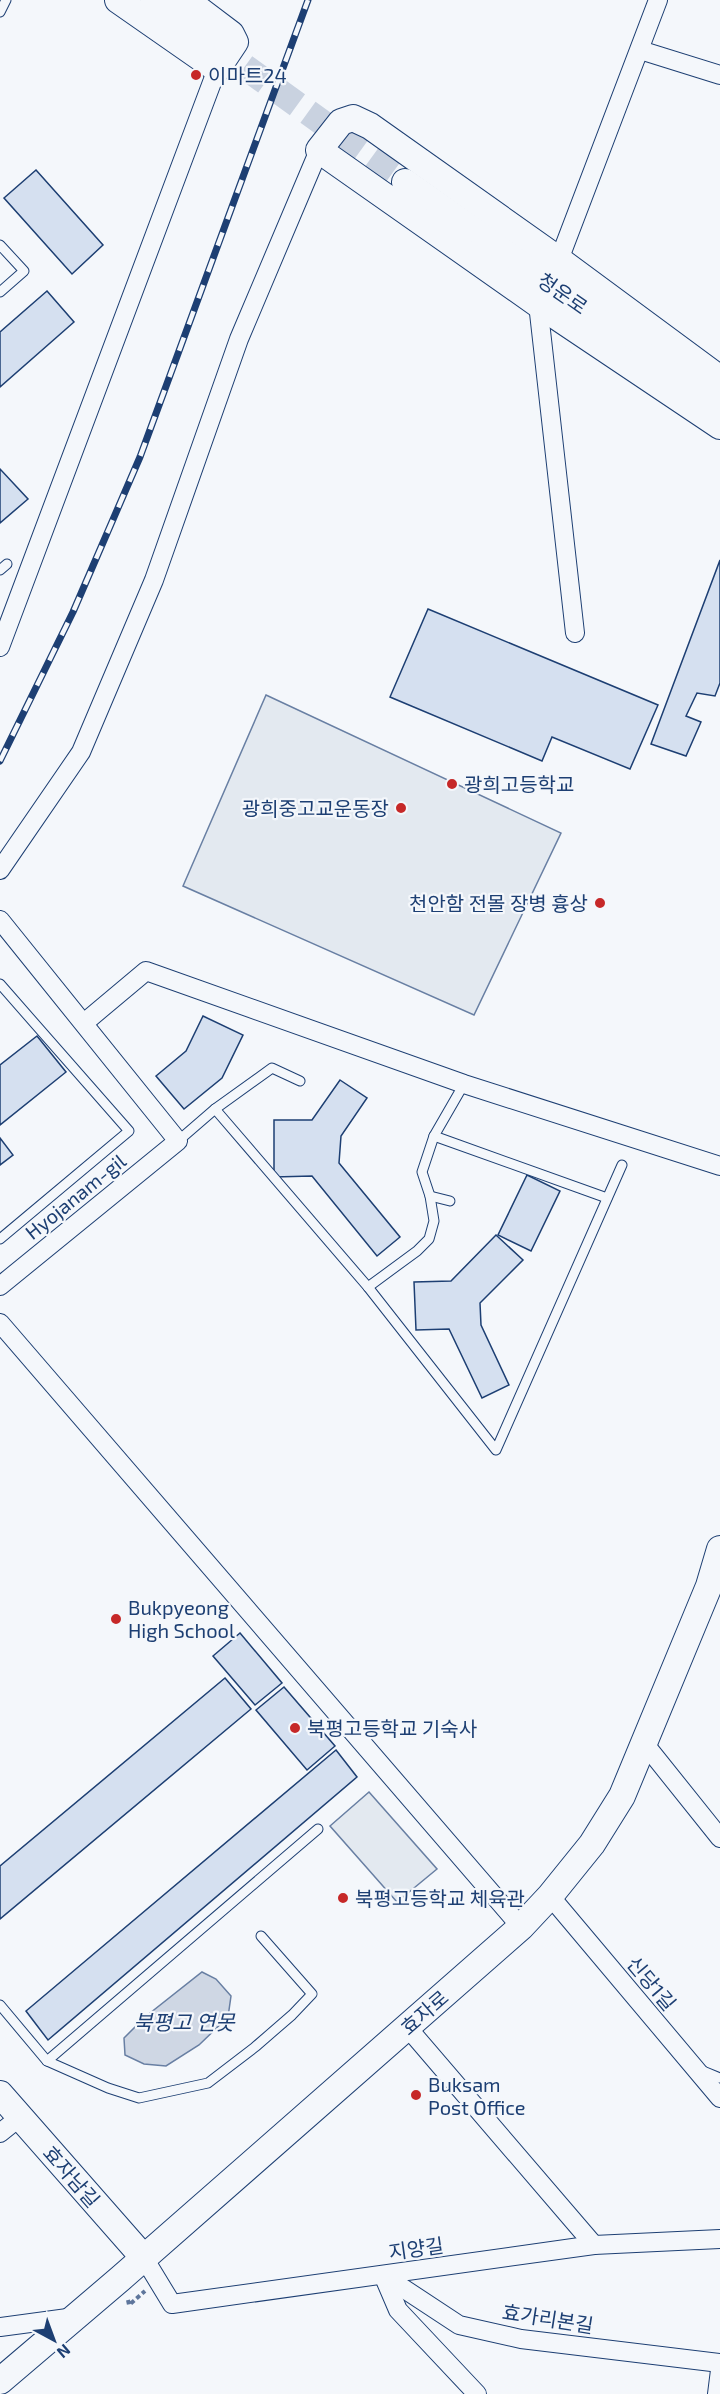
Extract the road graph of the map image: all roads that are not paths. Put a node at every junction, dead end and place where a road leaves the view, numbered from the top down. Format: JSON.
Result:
{"nodes":[{"id":1,"x":6,"y":0,"type":"edge"},
{"id":2,"x":118,"y":0,"type":"edge"},
{"id":3,"x":154,"y":0,"type":"edge"},
{"id":4,"x":186,"y":0,"type":"edge"},
{"id":5,"x":658,"y":0,"type":"edge"},
{"id":6,"x":0,"y":12,"type":"edge"},
{"id":7,"x":213,"y":44,"type":"tunnel mouth"},
{"id":8,"x":640,"y":50,"type":"junction"},
{"id":9,"x":217,"y":69,"type":"junction"},
{"id":10,"x":720,"y":75,"type":"edge"},
{"id":11,"x":319,"y":150,"type":"junction"},
{"id":12,"x":405,"y":182,"type":"tunnel mouth"},
{"id":13,"x":0,"y":245,"type":"edge"},
{"id":14,"x":559,"y":260,"type":"junction"},
{"id":15,"x":0,"y":292,"type":"edge"},
{"id":16,"x":538,"y":304,"type":"junction"},
{"id":17,"x":720,"y":380,"type":"edge"},
{"id":18,"x":720,"y":404,"type":"edge"},
{"id":19,"x":720,"y":426,"type":"edge"},
{"id":20,"x":575,"y":633,"type":"dead end"},
{"id":21,"x":0,"y":647,"type":"edge"},
{"id":22,"x":0,"y":870,"type":"edge"},
{"id":23,"x":0,"y":920,"type":"edge"},
{"id":24,"x":0,"y":984,"type":"edge"},
{"id":25,"x":84,"y":1023,"type":"junction"},
{"id":26,"x":300,"y":1081,"type":"dead end"},
{"id":27,"x":464,"y":1083,"type":"junction"},
{"id":28,"x":215,"y":1109,"type":"junction"},
{"id":29,"x":434,"y":1136,"type":"junction"},
{"id":30,"x":178,"y":1141,"type":"junction"},
{"id":31,"x":622,"y":1165,"type":"dead end"},
{"id":32,"x":720,"y":1166,"type":"edge"},
{"id":33,"x":430,"y":1196,"type":"junction"},
{"id":34,"x":607,"y":1198,"type":"junction"},
{"id":35,"x":450,"y":1202,"type":"dead end"},
{"id":36,"x":0,"y":1239,"type":"edge"},
{"id":37,"x":0,"y":1286,"type":"edge"},
{"id":38,"x":368,"y":1287,"type":"junction"},
{"id":39,"x":0,"y":1323,"type":"edge"},
{"id":40,"x":720,"y":1549,"type":"edge"},
{"id":41,"x":715,"y":1590,"type":"edge"},
{"id":42,"x":644,"y":1743,"type":"junction"},
{"id":43,"x":318,"y":1829,"type":"dead end"},
{"id":44,"x":720,"y":1838,"type":"edge"},
{"id":45,"x":550,"y":1896,"type":"junction"},
{"id":46,"x":521,"y":1927,"type":"junction"},
{"id":47,"x":261,"y":1936,"type":"dead end"},
{"id":48,"x":0,"y":2005,"type":"edge"},
{"id":49,"x":408,"y":2027,"type":"junction"},
{"id":50,"x":47,"y":2061,"type":"junction"},
{"id":51,"x":692,"y":2067,"type":"junction"},
{"id":52,"x":720,"y":2078,"type":"edge"},
{"id":53,"x":0,"y":2094,"type":"edge"},
{"id":54,"x":720,"y":2098,"type":"edge"},
{"id":55,"x":20,"y":2117,"type":"junction"},
{"id":56,"x":0,"y":2133,"type":"edge"},
{"id":57,"x":720,"y":2239,"type":"edge"},
{"id":58,"x":594,"y":2245,"type":"junction"},
{"id":59,"x":144,"y":2258,"type":"junction"},
{"id":60,"x":383,"y":2276,"type":"junction"},
{"id":61,"x":75,"y":2317,"type":"junction"},
{"id":62,"x":0,"y":2327,"type":"edge"},
{"id":63,"x":720,"y":2363,"type":"edge"},
{"id":64,"x":720,"y":2370,"type":"edge"},
{"id":65,"x":0,"y":2381,"type":"edge"},
{"id":66,"x":477,"y":2394,"type":"edge"},
{"id":67,"x":717,"y":2394,"type":"edge"}],
"edges":[{"from":1,"to":6,"type":"lane"},
{"from":2,"to":9,"type":"street"},
{"from":3,"to":7,"type":"street"},
{"from":4,"to":9,"type":"street"},
{"from":5,"to":8,"type":"street"},
{"from":8,"to":10,"type":"street"},
{"from":8,"to":14,"type":"street"},
{"from":9,"to":21,"type":"street"},
{"from":11,"to":14,"type":"street"},
{"from":11,"to":16,"type":"street"},
{"from":11,"to":22,"type":"street"},
{"from":12,"to":18,"type":"street","name":"청운로"},
{"from":13,"to":15,"type":"lane"},
{"from":14,"to":17,"type":"street"},
{"from":16,"to":19,"type":"street"},
{"from":16,"to":20,"type":"street"},
{"from":23,"to":25,"type":"street"},
{"from":24,"to":36,"type":"lane"},
{"from":25,"to":27,"type":"street"},
{"from":25,"to":30,"type":"street"},
{"from":26,"to":28,"type":"lane"},
{"from":27,"to":29,"type":"lane"},
{"from":27,"to":32,"type":"street"},
{"from":28,"to":30,"type":"lane"},
{"from":28,"to":38,"type":"lane"},
{"from":29,"to":33,"type":"lane"},
{"from":29,"to":34,"type":"lane"},
{"from":30,"to":37,"type":"street","name":"Hyojanam-gil"},
{"from":31,"to":34,"type":"lane"},
{"from":33,"to":35,"type":"lane"},
{"from":33,"to":38,"type":"lane"},
{"from":34,"to":38,"type":"lane"},
{"from":39,"to":46,"type":"street"},
{"from":40,"to":41,"type":"street","name":"효자로"},
{"from":41,"to":42,"type":"street","name":"효자로"},
{"from":42,"to":44,"type":"street"},
{"from":42,"to":45,"type":"street","name":"효자로"},
{"from":43,"to":50,"type":"lane"},
{"from":45,"to":46,"type":"street","name":"효자로"},
{"from":45,"to":51,"type":"street","name":"신당1길"},
{"from":46,"to":49,"type":"street","name":"효자로"},
{"from":47,"to":50,"type":"lane"},
{"from":48,"to":50,"type":"lane"},
{"from":49,"to":58,"type":"street"},
{"from":49,"to":59,"type":"street","name":"효자로"},
{"from":51,"to":52,"type":"lane"},
{"from":51,"to":54,"type":"street","name":"신당1길"},
{"from":53,"to":55,"type":"street","name":"효자남길"},
{"from":55,"to":56,"type":"street"},
{"from":55,"to":59,"type":"street","name":"효자남길"},
{"from":57,"to":58,"type":"street","name":"지양길"},
{"from":58,"to":60,"type":"street","name":"지양길"},
{"from":59,"to":60,"type":"street","name":"지양길"},
{"from":59,"to":61,"type":"street","name":"효자로"},
{"from":60,"to":63,"type":"street","name":"효가리본길"},
{"from":60,"to":66,"type":"street"},
{"from":61,"to":62,"type":"street"},
{"from":61,"to":65,"type":"street","name":"효자로"},
{"from":64,"to":67,"type":"street"}]}
